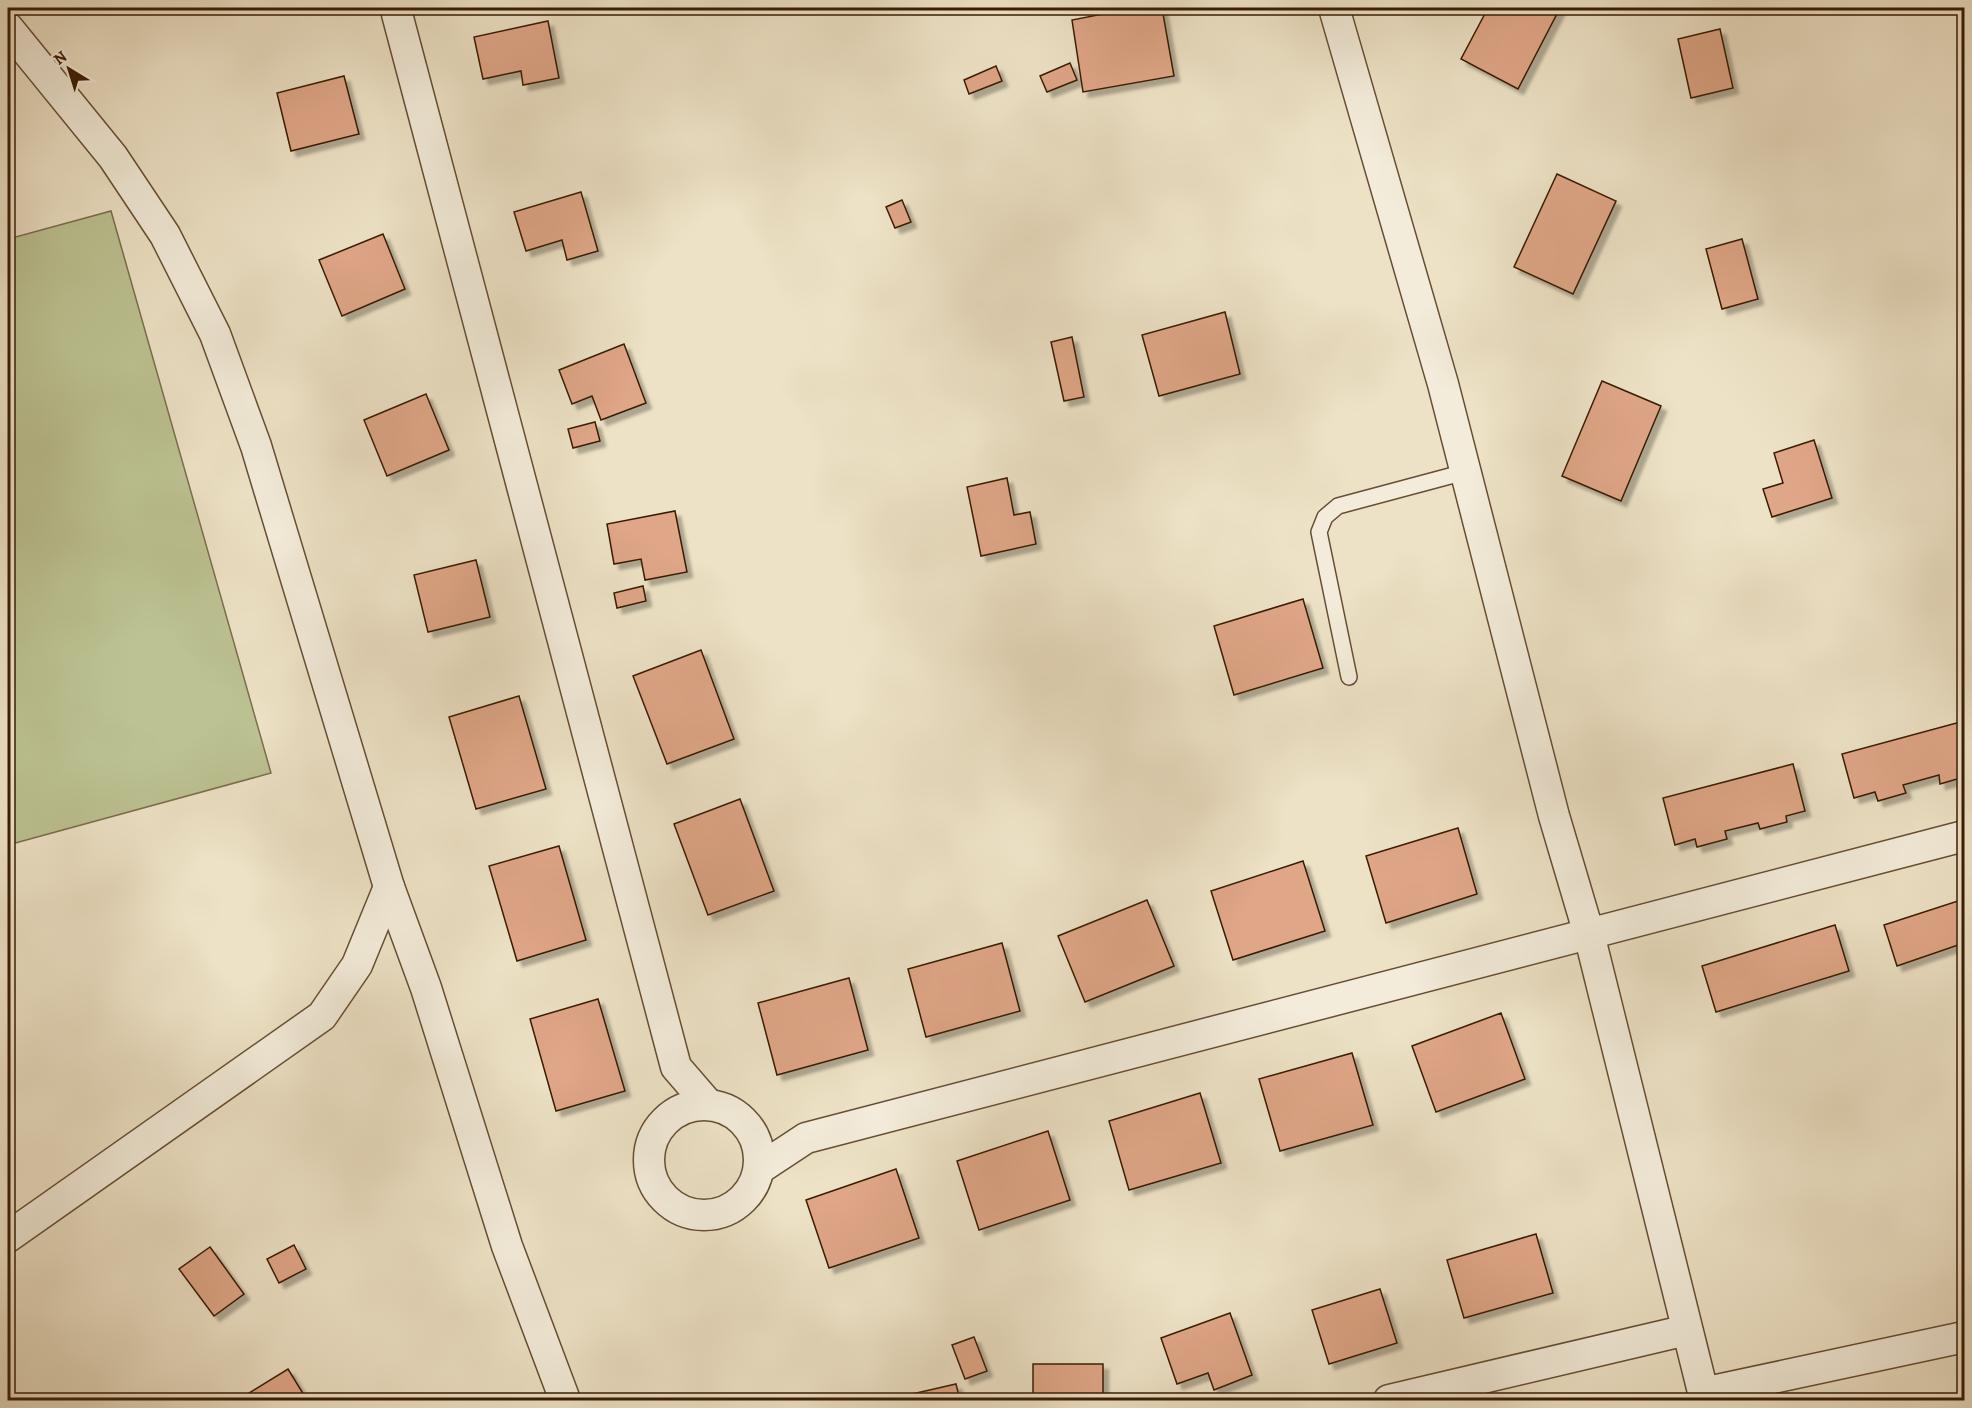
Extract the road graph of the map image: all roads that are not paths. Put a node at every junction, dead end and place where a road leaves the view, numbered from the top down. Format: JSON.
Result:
{"nodes":[{"id":1,"x":1334,"y":8,"type":"edge"},
{"id":2,"x":397,"y":14,"type":"dead end"},
{"id":3,"x":8,"y":28,"type":"edge"},
{"id":4,"x":1465,"y":472,"type":"junction"},
{"id":5,"x":1349,"y":677,"type":"dead end"},
{"id":6,"x":1965,"y":836,"type":"edge"},
{"id":7,"x":389,"y":887,"type":"junction"},
{"id":8,"x":1588,"y":934,"type":"junction"},
{"id":9,"x":676,"y":1067,"type":"junction"},
{"id":10,"x":708,"y":1104,"type":"junction"},
{"id":11,"x":743,"y":1120,"type":"junction"},
{"id":12,"x":659,"y":1126,"type":"junction"},
{"id":13,"x":806,"y":1138,"type":"junction"},
{"id":14,"x":759,"y":1169,"type":"junction"},
{"id":15,"x":8,"y":1237,"type":"edge"},
{"id":16,"x":1687,"y":1330,"type":"junction"},
{"id":17,"x":1965,"y":1337,"type":"edge"},
{"id":18,"x":1704,"y":1397,"type":"edge"},
{"id":19,"x":565,"y":1401,"type":"edge"},
{"id":20,"x":1389,"y":1401,"type":"edge"}],
"edges":[{"from":1,"to":4,"type":"street"},
{"from":2,"to":9,"type":"street"},
{"from":3,"to":7,"type":"street"},
{"from":4,"to":5,"type":"lane"},
{"from":4,"to":8,"type":"street"},
{"from":6,"to":8,"type":"street"},
{"from":7,"to":15,"type":"street"},
{"from":7,"to":19,"type":"street"},
{"from":8,"to":13,"type":"street"},
{"from":8,"to":16,"type":"street"},
{"from":9,"to":10,"type":"street"},
{"from":9,"to":12,"type":"street"},
{"from":10,"to":11,"type":"street"},
{"from":10,"to":12,"type":"street"},
{"from":11,"to":13,"type":"street"},
{"from":11,"to":14,"type":"street"},
{"from":12,"to":14,"type":"street"},
{"from":13,"to":14,"type":"street"},
{"from":16,"to":18,"type":"street"},
{"from":16,"to":20,"type":"street"},
{"from":17,"to":18,"type":"street"}]}
